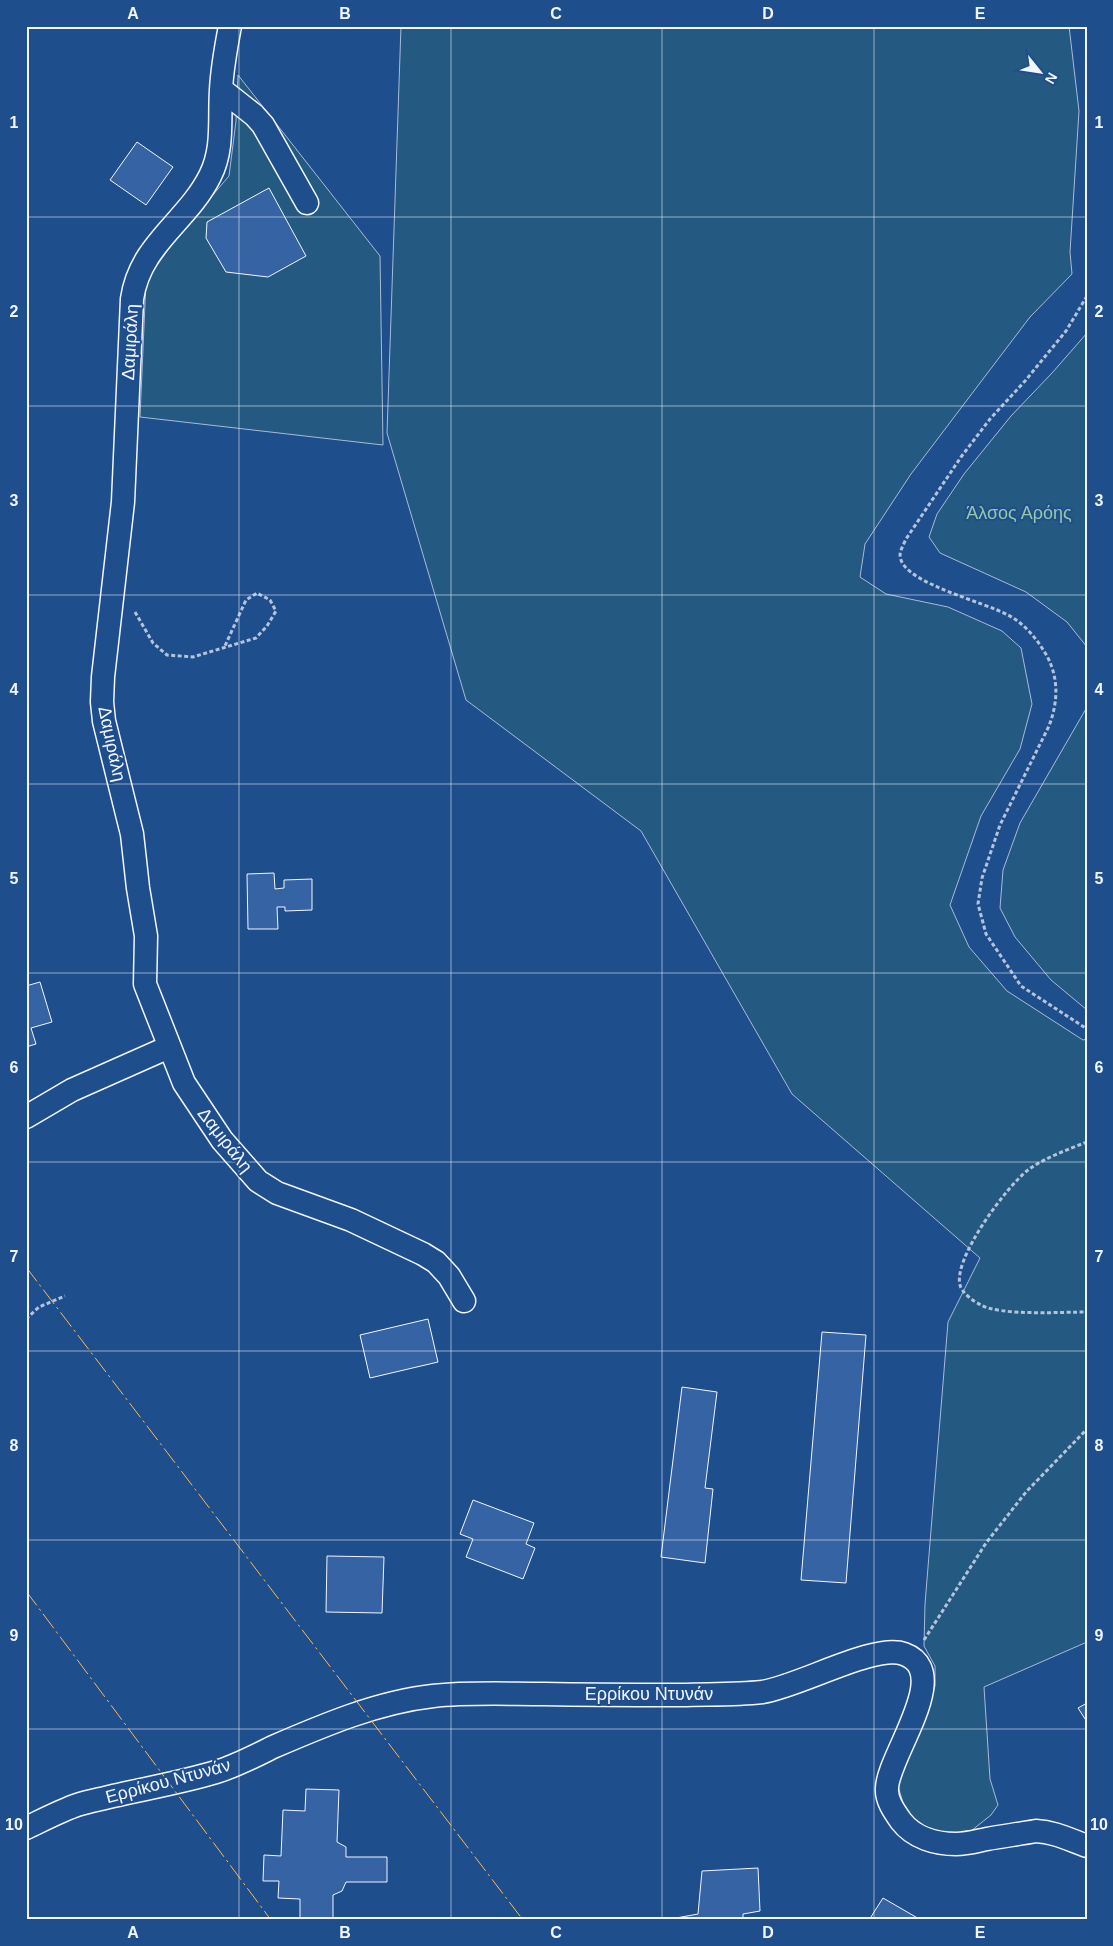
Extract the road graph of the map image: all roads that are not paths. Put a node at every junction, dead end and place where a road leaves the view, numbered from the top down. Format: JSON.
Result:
{"nodes":[{"id":1,"x":230,"y":26,"type":"edge"},
{"id":2,"x":221,"y":89,"type":"junction"},
{"id":3,"x":307,"y":203,"type":"dead end"},
{"id":4,"x":169,"y":1047,"type":"junction"},
{"id":5,"x":26,"y":1117,"type":"edge"},
{"id":6,"x":464,"y":1301,"type":"dead end"},
{"id":7,"x":26,"y":1828,"type":"edge"},
{"id":8,"x":1087,"y":1846,"type":"edge"}],
"edges":[{"from":1,"to":2,"type":"street","name":"Δαμιράλη"},
{"from":2,"to":3,"type":"street"},
{"from":2,"to":4,"type":"street","name":"Δαμιράλη"},
{"from":4,"to":5,"type":"street"},
{"from":4,"to":6,"type":"street","name":"Δαμιράλη"},
{"from":7,"to":8,"type":"street","name":"Ερρίκου Ντυνάν"}]}
